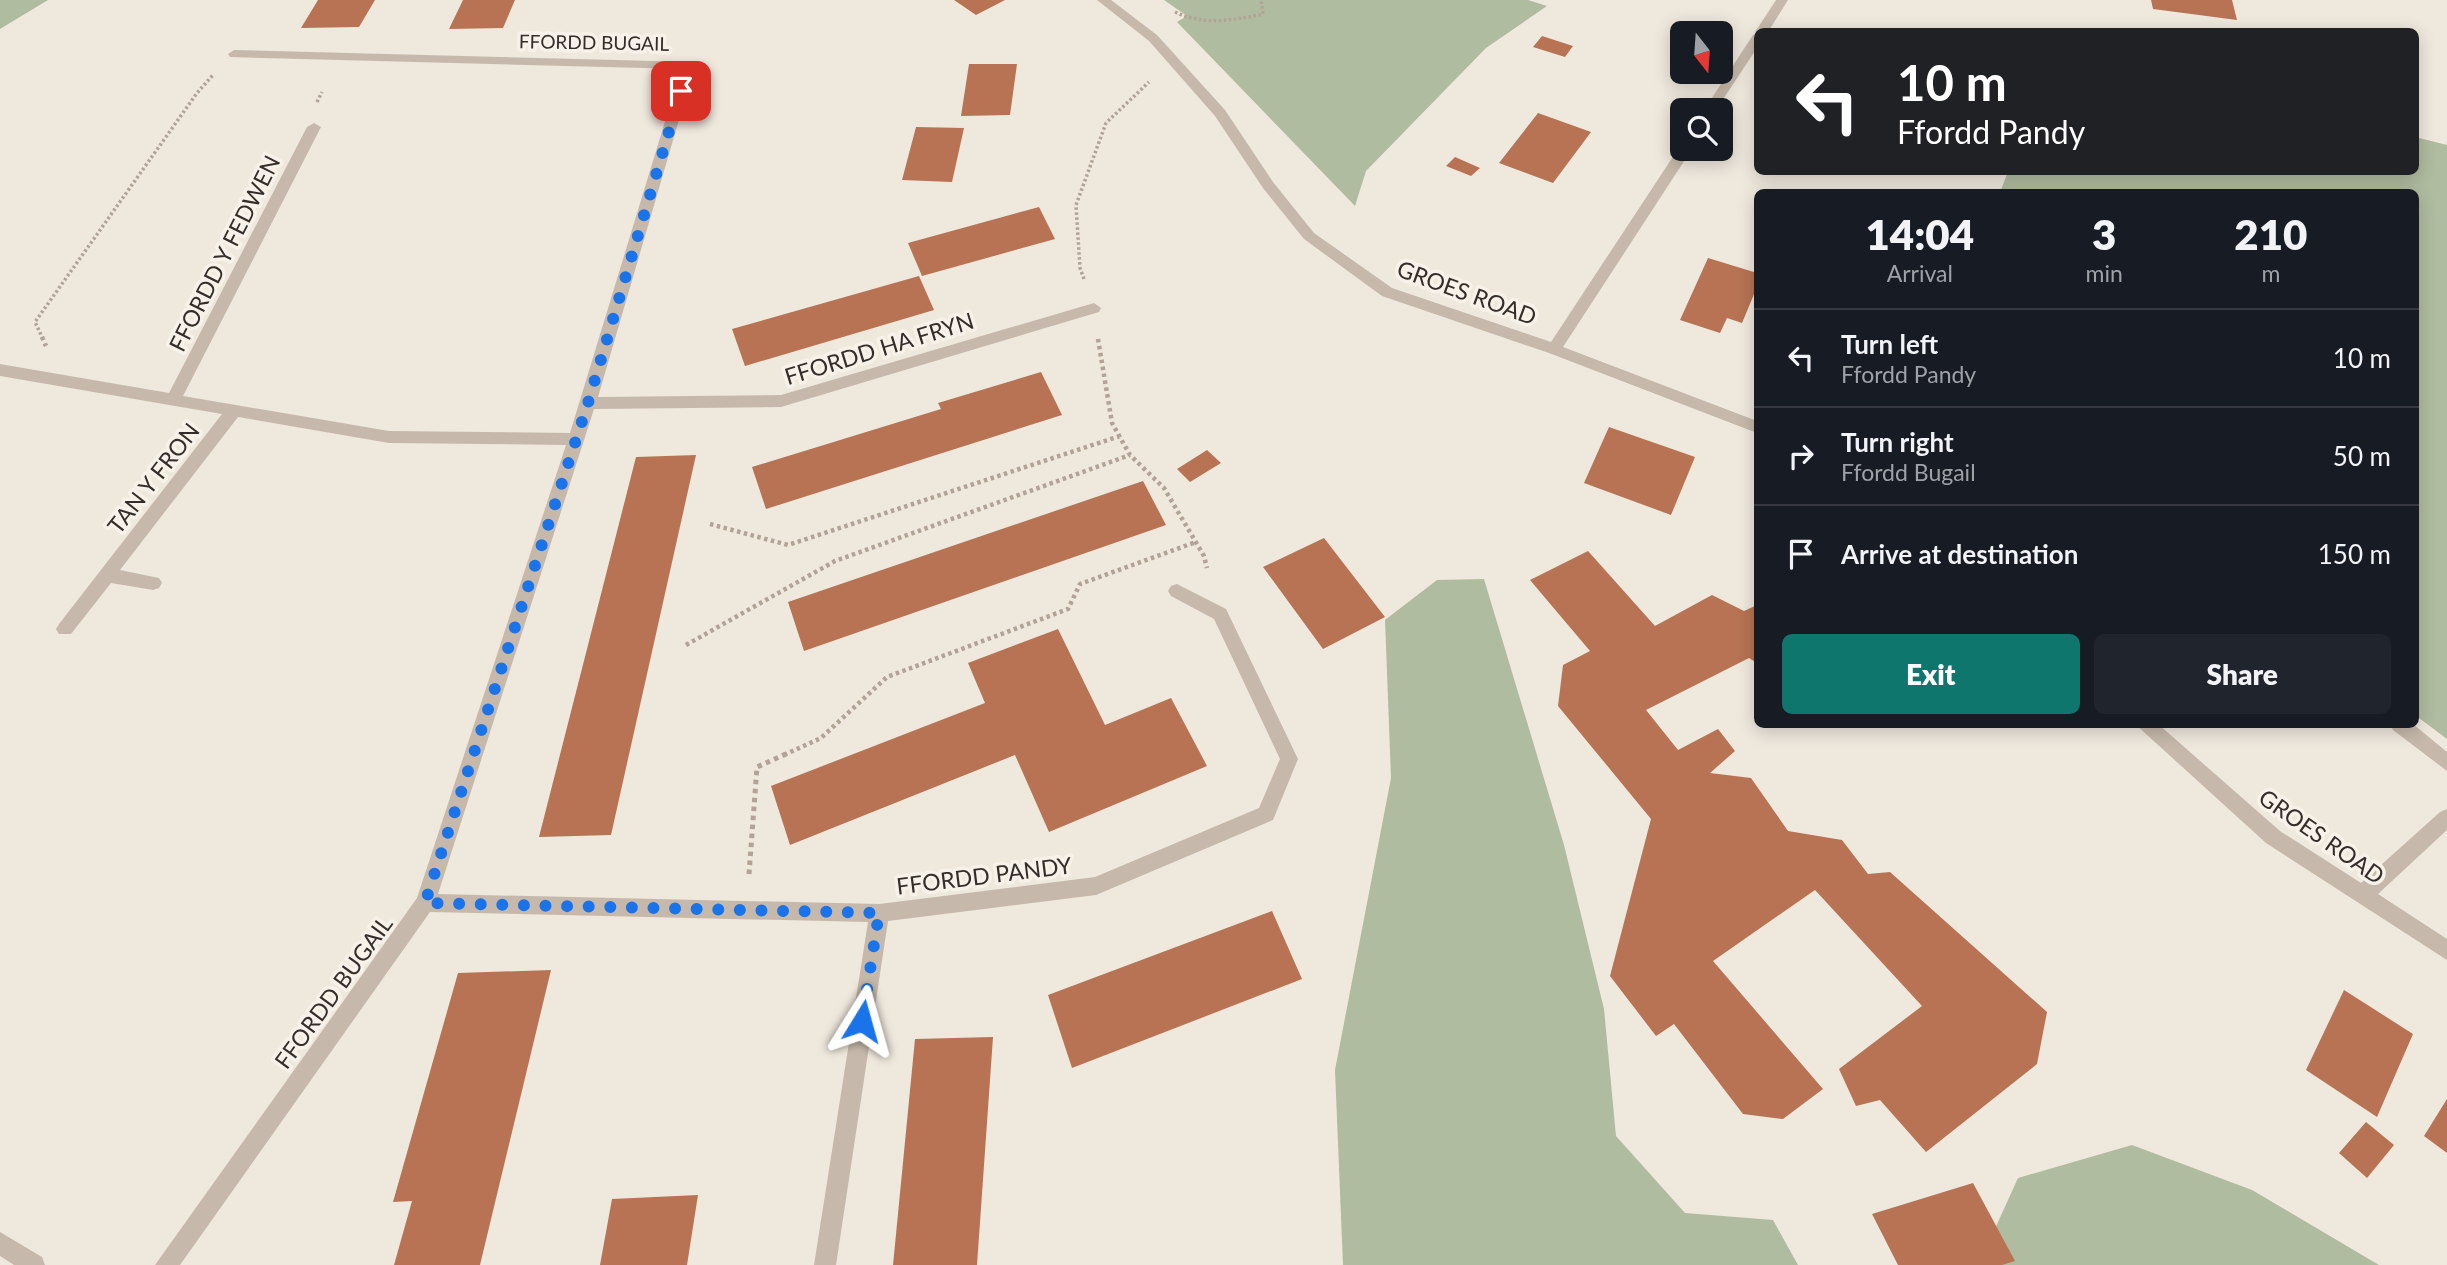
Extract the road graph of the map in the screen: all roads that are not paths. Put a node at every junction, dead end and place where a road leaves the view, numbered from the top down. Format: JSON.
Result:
{"nodes":[{"id":1,"x":1104,"y":0,"type":"edge"},
{"id":2,"x":1782,"y":0,"type":"edge"},
{"id":3,"x":1764,"y":28,"type":"edge"},
{"id":4,"x":1754,"y":43,"type":"edge"},
{"id":5,"x":234,"y":54,"type":"road end"},
{"id":6,"x":1718,"y":98,"type":"edge"},
{"id":7,"x":314,"y":127,"type":"dead end"},
{"id":8,"x":1677,"y":161,"type":"edge"},
{"id":9,"x":1094,"y":308,"type":"road end"},
{"id":10,"x":1554,"y":349,"type":"junction"},
{"id":11,"x":0,"y":370,"type":"edge"},
{"id":12,"x":173,"y":400,"type":"junction"},
{"id":13,"x":588,"y":403,"type":"junction"},
{"id":14,"x":234,"y":410,"type":"junction"},
{"id":15,"x":1754,"y":426,"type":"edge"},
{"id":16,"x":576,"y":439,"type":"junction"},
{"id":17,"x":107,"y":575,"type":"junction"},
{"id":18,"x":153,"y":583,"type":"dead end"},
{"id":19,"x":1177,"y":591,"type":"dead end"},
{"id":20,"x":65,"y":629,"type":"dead end"},
{"id":21,"x":2149,"y":728,"type":"edge"},
{"id":22,"x":2404,"y":728,"type":"edge"},
{"id":23,"x":2447,"y":763,"type":"edge"},
{"id":24,"x":2447,"y":818,"type":"edge"},
{"id":25,"x":2362,"y":895,"type":"junction"},
{"id":26,"x":425,"y":903,"type":"junction"},
{"id":27,"x":879,"y":913,"type":"junction"},
{"id":28,"x":2447,"y":950,"type":"edge"},
{"id":29,"x":0,"y":1243,"type":"edge"},
{"id":30,"x":34,"y":1265,"type":"edge"},
{"id":31,"x":166,"y":1265,"type":"edge"},
{"id":32,"x":825,"y":1265,"type":"edge"}],
"edges":[{"from":1,"to":10,"type":"street","name":"GROES ROAD"},
{"from":2,"to":3,"type":"street"},
{"from":4,"to":6,"type":"street"},
{"from":5,"to":13,"type":"street","name":"FFORDD BUGAIL"},
{"from":7,"to":12,"type":"street","name":"FFORDD Y FEDWEN"},
{"from":8,"to":10,"type":"street"},
{"from":9,"to":13,"type":"street","name":"FFORDD HA FRYN"},
{"from":10,"to":15,"type":"street","name":"GROES ROAD"},
{"from":11,"to":12,"type":"street"},
{"from":12,"to":14,"type":"street"},
{"from":13,"to":16,"type":"street","name":"FFORDD BUGAIL"},
{"from":14,"to":16,"type":"street"},
{"from":14,"to":17,"type":"street","name":"TAN Y FRON"},
{"from":16,"to":26,"type":"street","name":"FFORDD BUGAIL"},
{"from":17,"to":18,"type":"street"},
{"from":17,"to":20,"type":"street","name":"TAN Y FRON"},
{"from":19,"to":27,"type":"street","name":"FFORDD PANDY"},
{"from":21,"to":25,"type":"street","name":"GROES ROAD"},
{"from":22,"to":23,"type":"street"},
{"from":24,"to":25,"type":"street"},
{"from":25,"to":28,"type":"street","name":"GROES ROAD"},
{"from":26,"to":27,"type":"street","name":"FFORDD PANDY"},
{"from":26,"to":31,"type":"street","name":"FFORDD BUGAIL"},
{"from":27,"to":32,"type":"street"},
{"from":29,"to":30,"type":"street"}]}
